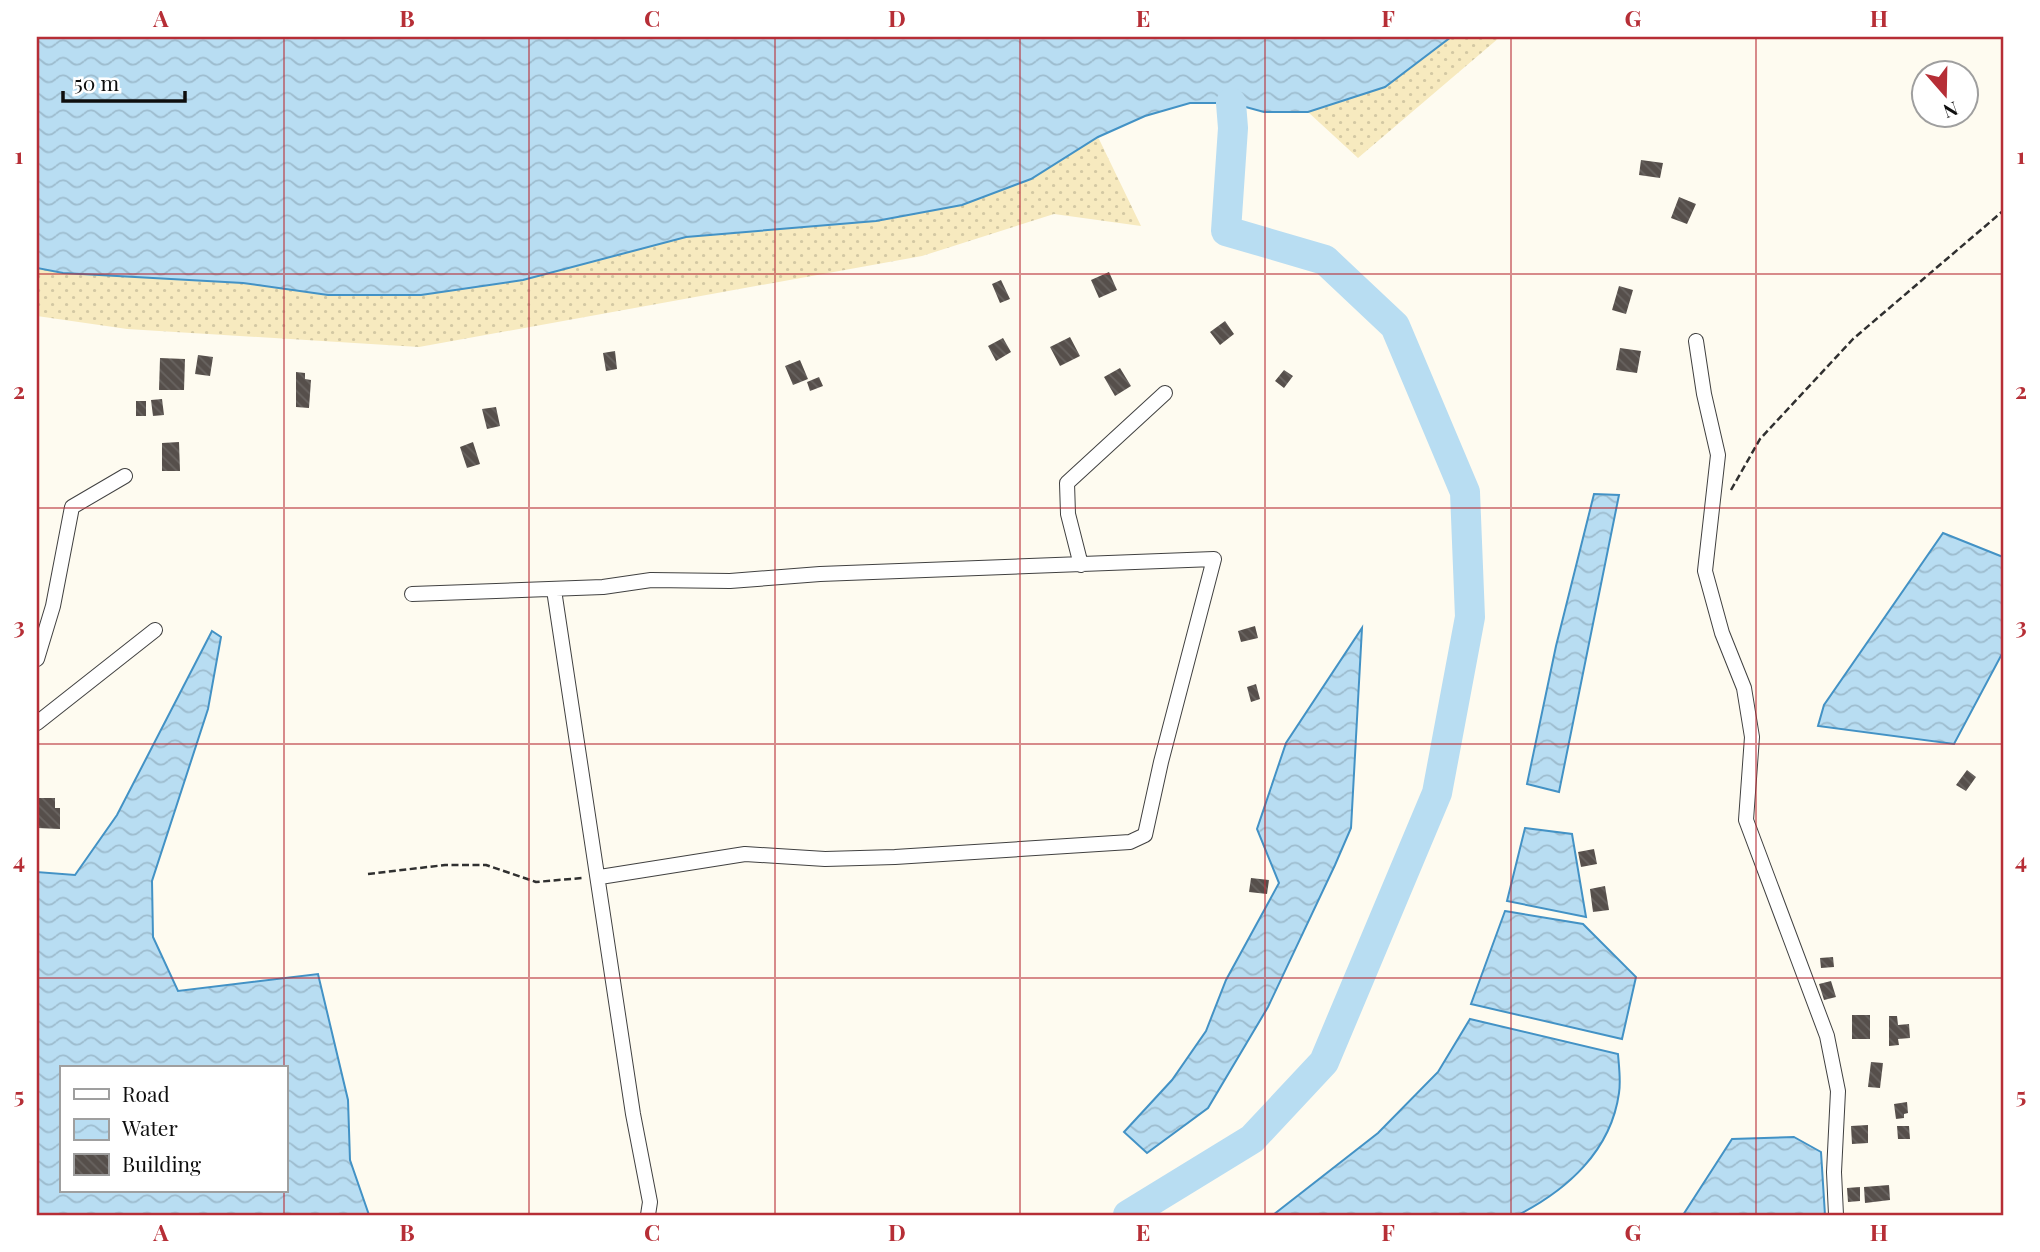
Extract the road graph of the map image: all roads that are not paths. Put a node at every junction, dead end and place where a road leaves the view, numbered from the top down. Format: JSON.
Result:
{"nodes":[{"id":1,"x":1696,"y":341,"type":"dead end"},
{"id":2,"x":1166,"y":393,"type":"dead end"},
{"id":3,"x":125,"y":476,"type":"dead end"},
{"id":4,"x":1081,"y":565,"type":"junction"},
{"id":5,"x":554,"y":590,"type":"junction"},
{"id":6,"x":412,"y":594,"type":"dead end"},
{"id":7,"x":155,"y":630,"type":"dead end"},
{"id":8,"x":37,"y":659,"type":"edge"},
{"id":9,"x":37,"y":723,"type":"edge"},
{"id":10,"x":600,"y":877,"type":"junction"},
{"id":11,"x":648,"y":1215,"type":"edge"},
{"id":12,"x":1836,"y":1215,"type":"edge"}],
"edges":[{"from":1,"to":12,"type":"street"},
{"from":2,"to":4,"type":"street"},
{"from":3,"to":8,"type":"street"},
{"from":4,"to":5,"type":"street"},
{"from":4,"to":10,"type":"street"},
{"from":5,"to":6,"type":"street"},
{"from":5,"to":10,"type":"street"},
{"from":7,"to":9,"type":"street"},
{"from":10,"to":11,"type":"street"}]}
